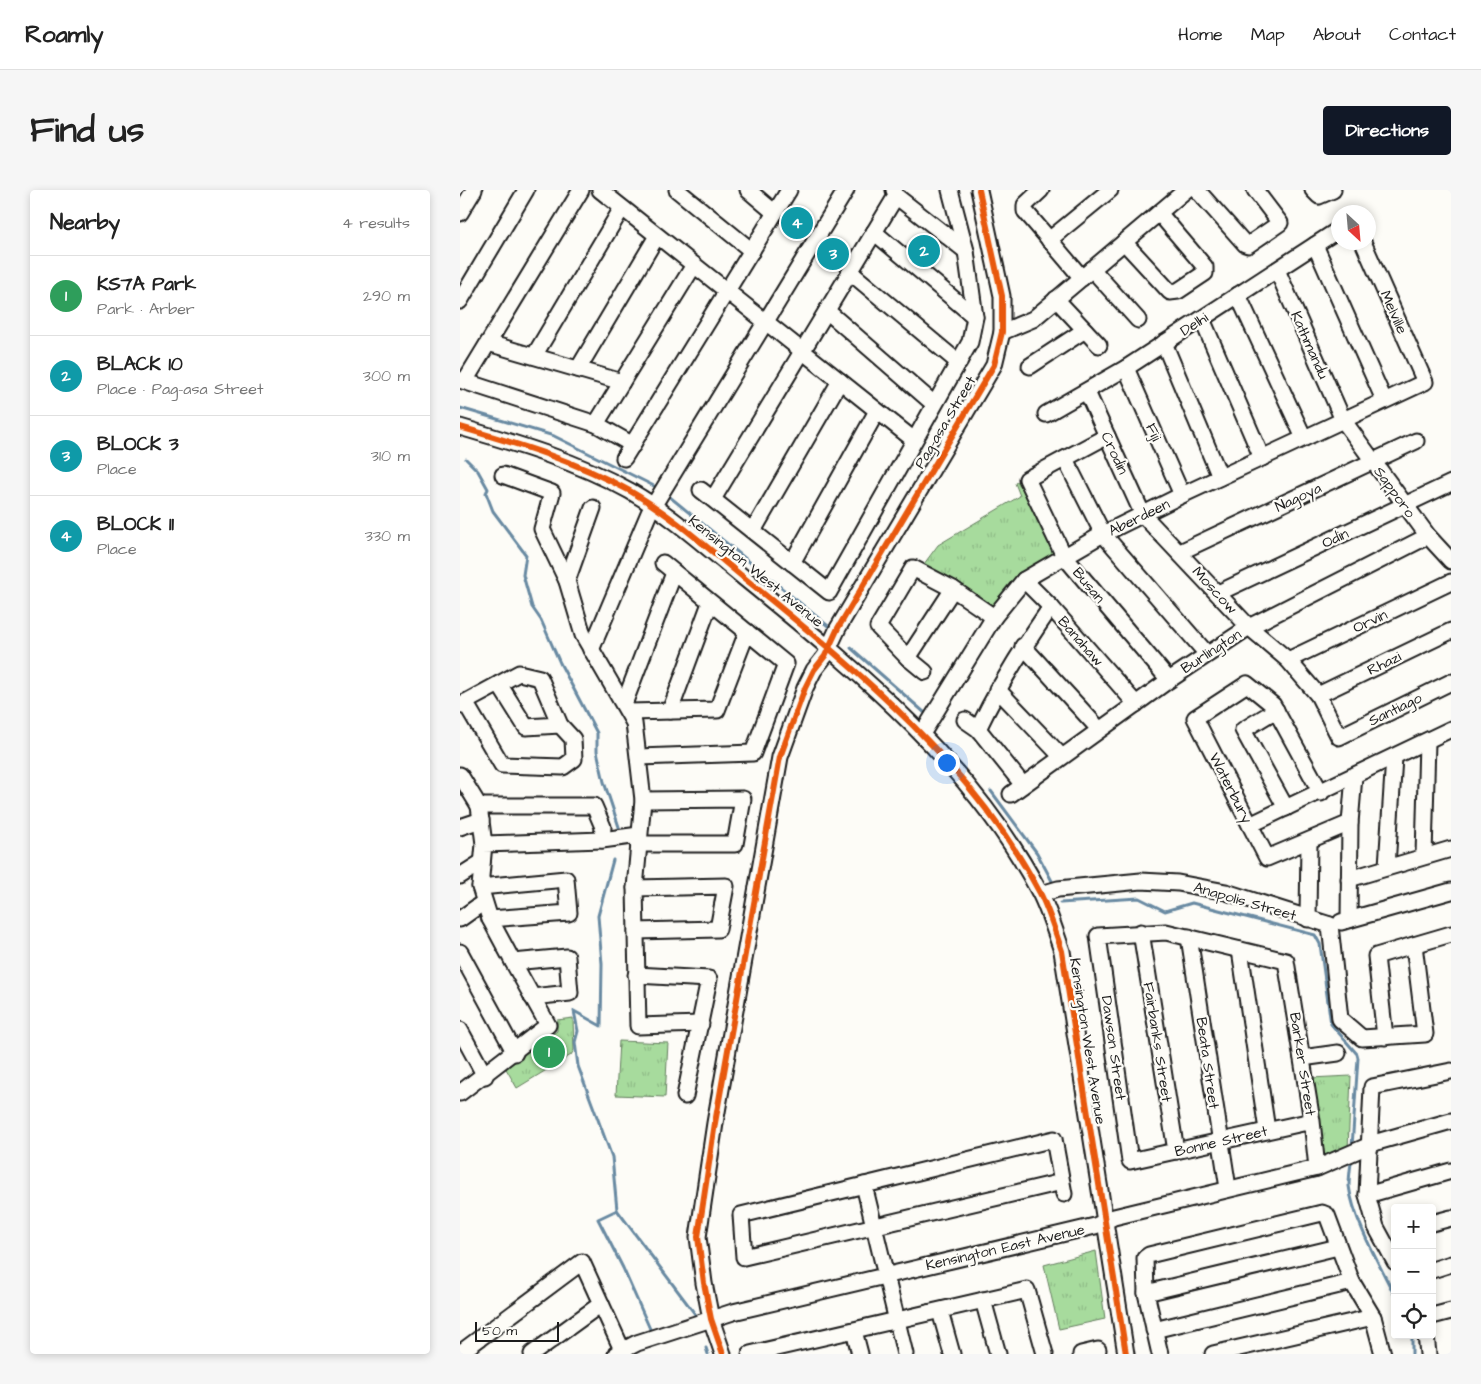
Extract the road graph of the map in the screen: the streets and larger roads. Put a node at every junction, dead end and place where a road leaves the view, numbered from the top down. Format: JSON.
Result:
{"nodes":[{"id":1,"x":474,"y":190,"type":"edge"},
{"id":2,"x":526,"y":190,"type":"edge"},
{"id":3,"x":581,"y":190,"type":"edge"},
{"id":4,"x":600,"y":190,"type":"edge"},
{"id":5,"x":676,"y":190,"type":"edge"},
{"id":6,"x":748,"y":190,"type":"edge"},
{"id":7,"x":789,"y":190,"type":"edge"},
{"id":8,"x":846,"y":190,"type":"edge"},
{"id":9,"x":950,"y":190,"type":"edge"},
{"id":10,"x":980,"y":190,"type":"edge"},
{"id":11,"x":1041,"y":190,"type":"edge"},
{"id":12,"x":1110,"y":190,"type":"edge"},
{"id":13,"x":1186,"y":190,"type":"edge"},
{"id":14,"x":1197,"y":190,"type":"edge"},
{"id":15,"x":1255,"y":190,"type":"edge"},
{"id":16,"x":1313,"y":190,"type":"edge"},
{"id":17,"x":1333,"y":190,"type":"edge"},
{"id":18,"x":895,"y":193,"type":"edge"},
{"id":19,"x":622,"y":208,"type":"junction"},
{"id":20,"x":460,"y":213,"type":"edge"},
{"id":21,"x":775,"y":213,"type":"junction"},
{"id":22,"x":1159,"y":213,"type":"junction"},
{"id":23,"x":874,"y":232,"type":"junction"},
{"id":24,"x":1331,"y":235,"type":"edge"},
{"id":25,"x":657,"y":236,"type":"junction"},
{"id":26,"x":1050,"y":240,"type":"junction"},
{"id":27,"x":1124,"y":242,"type":"junction"},
{"id":28,"x":1315,"y":245,"type":"junction"},
{"id":29,"x":1367,"y":250,"type":"edge"},
{"id":30,"x":752,"y":251,"type":"junction"},
{"id":31,"x":966,"y":251,"type":"junction"},
{"id":32,"x":694,"y":265,"type":"junction"},
{"id":33,"x":1277,"y":270,"type":"junction"},
{"id":34,"x":850,"y":272,"type":"junction"},
{"id":35,"x":1087,"y":273,"type":"junction"},
{"id":36,"x":727,"y":291,"type":"junction"},
{"id":37,"x":1238,"y":295,"type":"junction"},
{"id":38,"x":1056,"y":299,"type":"junction"},
{"id":39,"x":460,"y":300,"type":"edge"},
{"id":40,"x":827,"y":311,"type":"junction"},
{"id":41,"x":975,"y":317,"type":"junction"},
{"id":42,"x":1202,"y":319,"type":"junction"},
{"id":43,"x":1138,"y":320,"type":"dead end"},
{"id":44,"x":766,"y":322,"type":"junction"},
{"id":45,"x":1085,"y":330,"type":"junction"},
{"id":46,"x":1002,"y":332,"type":"junction"},
{"id":47,"x":488,"y":342,"type":"junction"},
{"id":48,"x":1164,"y":343,"type":"junction"},
{"id":49,"x":1099,"y":345,"type":"dead end"},
{"id":50,"x":803,"y":352,"type":"junction"},
{"id":51,"x":534,"y":356,"type":"junction"},
{"id":52,"x":959,"y":363,"type":"junction"},
{"id":53,"x":1030,"y":366,"type":"dead end"},
{"id":54,"x":1126,"y":368,"type":"junction"},
{"id":55,"x":578,"y":369,"type":"junction"},
{"id":56,"x":463,"y":381,"type":"edge"},
{"id":57,"x":840,"y":381,"type":"junction"},
{"id":58,"x":622,"y":382,"type":"junction"},
{"id":59,"x":1425,"y":382,"type":"joint"},
{"id":60,"x":1087,"y":392,"type":"junction"},
{"id":61,"x":1384,"y":400,"type":"junction"},
{"id":62,"x":934,"y":404,"type":"junction"},
{"id":63,"x":877,"y":411,"type":"junction"},
{"id":64,"x":1046,"y":414,"type":"dead end"},
{"id":65,"x":1343,"y":420,"type":"junction"},
{"id":66,"x":596,"y":424,"type":"junction"},
{"id":67,"x":460,"y":427,"type":"edge"},
{"id":68,"x":1107,"y":436,"type":"junction"},
{"id":69,"x":1304,"y":438,"type":"junction"},
{"id":70,"x":914,"y":440,"type":"junction"},
{"id":71,"x":1416,"y":441,"type":"dead end"},
{"id":72,"x":633,"y":445,"type":"junction"},
{"id":73,"x":624,"y":458,"type":"dead end"},
{"id":74,"x":1262,"y":458,"type":"junction"},
{"id":75,"x":1064,"y":459,"type":"junction"},
{"id":76,"x":1373,"y":462,"type":"junction"},
{"id":77,"x":503,"y":475,"type":"dead end"},
{"id":78,"x":1220,"y":477,"type":"junction"},
{"id":79,"x":1450,"y":485,"type":"edge"},
{"id":80,"x":1182,"y":495,"type":"junction"},
{"id":81,"x":1404,"y":505,"type":"junction"},
{"id":82,"x":654,"y":506,"type":"junction"},
{"id":83,"x":593,"y":508,"type":"dead end"},
{"id":84,"x":1143,"y":515,"type":"junction"},
{"id":85,"x":753,"y":531,"type":"junction"},
{"id":86,"x":1104,"y":534,"type":"junction"},
{"id":87,"x":1428,"y":536,"type":"junction"},
{"id":88,"x":1180,"y":552,"type":"junction"},
{"id":89,"x":1064,"y":556,"type":"junction"},
{"id":90,"x":1451,"y":561,"type":"edge"},
{"id":91,"x":792,"y":562,"type":"junction"},
{"id":92,"x":1024,"y":580,"type":"junction"},
{"id":93,"x":567,"y":581,"type":"junction"},
{"id":94,"x":1451,"y":582,"type":"edge"},
{"id":95,"x":953,"y":589,"type":"junction"},
{"id":96,"x":1218,"y":593,"type":"junction"},
{"id":97,"x":710,"y":603,"type":"junction"},
{"id":98,"x":1051,"y":608,"type":"junction"},
{"id":99,"x":994,"y":617,"type":"junction"},
{"id":100,"x":1249,"y":627,"type":"junction"},
{"id":101,"x":1451,"y":631,"type":"edge"},
{"id":102,"x":747,"y":632,"type":"junction"},
{"id":103,"x":1023,"y":646,"type":"junction"},
{"id":104,"x":828,"y":647,"type":"junction"},
{"id":105,"x":591,"y":650,"type":"junction"},
{"id":106,"x":1207,"y":654,"type":"junction"},
{"id":107,"x":908,"y":658,"type":"junction"},
{"id":108,"x":1288,"y":660,"type":"junction"},
{"id":109,"x":925,"y":672,"type":"dead end"},
{"id":110,"x":1169,"y":680,"type":"junction"},
{"id":111,"x":1451,"y":682,"type":"edge"},
{"id":112,"x":499,"y":684,"type":"junction"},
{"id":113,"x":997,"y":689,"type":"junction"},
{"id":114,"x":1318,"y":695,"type":"junction"},
{"id":115,"x":463,"y":704,"type":"edge"},
{"id":116,"x":1136,"y":704,"type":"junction"},
{"id":117,"x":627,"y":708,"type":"junction"},
{"id":118,"x":1276,"y":710,"type":"junction"},
{"id":119,"x":670,"y":711,"type":"junction"},
{"id":120,"x":965,"y":720,"type":"dead end"},
{"id":121,"x":560,"y":725,"type":"junction"},
{"id":122,"x":978,"y":729,"type":"junction"},
{"id":123,"x":1099,"y":729,"type":"junction"},
{"id":124,"x":1451,"y":729,"type":"edge"},
{"id":125,"x":922,"y":734,"type":"junction"},
{"id":126,"x":1339,"y":737,"type":"joint"},
{"id":127,"x":1427,"y":741,"type":"junction"},
{"id":128,"x":639,"y":756,"type":"junction"},
{"id":129,"x":1061,"y":756,"type":"junction"},
{"id":130,"x":1394,"y":757,"type":"junction"},
{"id":131,"x":460,"y":775,"type":"edge"},
{"id":132,"x":1354,"y":776,"type":"junction"},
{"id":133,"x":1321,"y":793,"type":"junction"},
{"id":134,"x":643,"y":800,"type":"junction"},
{"id":135,"x":1286,"y":808,"type":"junction"},
{"id":136,"x":480,"y":813,"type":"junction"},
{"id":137,"x":1350,"y":823,"type":"junction"},
{"id":138,"x":1250,"y":826,"type":"junction"},
{"id":139,"x":460,"y":828,"type":"edge"},
{"id":140,"x":602,"y":840,"type":"junction"},
{"id":141,"x":638,"y":840,"type":"junction"},
{"id":142,"x":1309,"y":840,"type":"junction"},
{"id":143,"x":484,"y":844,"type":"junction"},
{"id":144,"x":1451,"y":849,"type":"edge"},
{"id":145,"x":1424,"y":856,"type":"junction"},
{"id":146,"x":482,"y":862,"type":"junction"},
{"id":147,"x":1387,"y":866,"type":"junction"},
{"id":148,"x":460,"y":876,"type":"edge"},
{"id":149,"x":1349,"y":878,"type":"junction"},
{"id":150,"x":480,"y":887,"type":"junction"},
{"id":151,"x":635,"y":888,"type":"junction"},
{"id":152,"x":1451,"y":892,"type":"edge"},
{"id":153,"x":1041,"y":894,"type":"junction"},
{"id":154,"x":484,"y":902,"type":"junction"},
{"id":155,"x":460,"y":919,"type":"edge"},
{"id":156,"x":490,"y":919,"type":"junction"},
{"id":157,"x":1308,"y":919,"type":"junction"},
{"id":158,"x":1349,"y":920,"type":"junction"},
{"id":159,"x":1330,"y":925,"type":"junction"},
{"id":160,"x":636,"y":931,"type":"junction"},
{"id":161,"x":1141,"y":932,"type":"junction"},
{"id":162,"x":1451,"y":934,"type":"edge"},
{"id":163,"x":1189,"y":937,"type":"junction"},
{"id":164,"x":1414,"y":945,"type":"junction"},
{"id":165,"x":1240,"y":950,"type":"junction"},
{"id":166,"x":460,"y":952,"type":"edge"},
{"id":167,"x":513,"y":962,"type":"junction"},
{"id":168,"x":636,"y":975,"type":"junction"},
{"id":169,"x":532,"y":997,"type":"junction"},
{"id":170,"x":701,"y":1024,"type":"junction"},
{"id":171,"x":460,"y":1030,"type":"edge"},
{"id":172,"x":1385,"y":1037,"type":"junction"},
{"id":173,"x":515,"y":1052,"type":"junction"},
{"id":174,"x":1338,"y":1053,"type":"dead end"},
{"id":175,"x":1302,"y":1058,"type":"junction"},
{"id":176,"x":1451,"y":1071,"type":"edge"},
{"id":177,"x":485,"y":1076,"type":"junction"},
{"id":178,"x":460,"y":1093,"type":"edge"},
{"id":179,"x":684,"y":1096,"type":"dead end"},
{"id":180,"x":1312,"y":1121,"type":"junction"},
{"id":181,"x":1451,"y":1121,"type":"edge"},
{"id":182,"x":1267,"y":1130,"type":"junction"},
{"id":183,"x":1219,"y":1140,"type":"junction"},
{"id":184,"x":1368,"y":1147,"type":"junction"},
{"id":185,"x":1176,"y":1151,"type":"junction"},
{"id":186,"x":1130,"y":1161,"type":"joint"},
{"id":187,"x":1317,"y":1168,"type":"junction"},
{"id":188,"x":1451,"y":1171,"type":"edge"},
{"id":189,"x":864,"y":1185,"type":"junction"},
{"id":190,"x":1228,"y":1188,"type":"junction"},
{"id":191,"x":1367,"y":1195,"type":"junction"},
{"id":192,"x":1451,"y":1218,"type":"edge"},
{"id":193,"x":1104,"y":1222,"type":"junction"},
{"id":194,"x":1436,"y":1222,"type":"edge"},
{"id":195,"x":874,"y":1226,"type":"junction"},
{"id":196,"x":1388,"y":1235,"type":"edge"},
{"id":197,"x":1338,"y":1247,"type":"junction"},
{"id":198,"x":1392,"y":1249,"type":"edge"},
{"id":199,"x":1451,"y":1264,"type":"edge"},
{"id":200,"x":1436,"y":1269,"type":"edge"},
{"id":201,"x":886,"y":1275,"type":"junction"},
{"id":202,"x":1352,"y":1282,"type":"junction"},
{"id":203,"x":1146,"y":1293,"type":"junction"},
{"id":204,"x":983,"y":1300,"type":"junction"},
{"id":205,"x":601,"y":1304,"type":"junction"},
{"id":206,"x":940,"y":1311,"type":"junction"},
{"id":207,"x":1451,"y":1311,"type":"edge"},
{"id":208,"x":1436,"y":1315,"type":"edge"},
{"id":209,"x":1373,"y":1317,"type":"junction"},
{"id":210,"x":711,"y":1319,"type":"junction"},
{"id":211,"x":896,"y":1320,"type":"junction"},
{"id":212,"x":1154,"y":1330,"type":"junction"},
{"id":213,"x":854,"y":1332,"type":"junction"},
{"id":214,"x":1426,"y":1339,"type":"edge"},
{"id":215,"x":811,"y":1347,"type":"edge"},
{"id":216,"x":620,"y":1352,"type":"edge"},
{"id":217,"x":768,"y":1352,"type":"edge"},
{"id":218,"x":460,"y":1353,"type":"edge"},
{"id":219,"x":532,"y":1354,"type":"edge"},
{"id":220,"x":723,"y":1354,"type":"edge"},
{"id":221,"x":750,"y":1354,"type":"edge"},
{"id":222,"x":860,"y":1354,"type":"edge"},
{"id":223,"x":905,"y":1354,"type":"edge"},
{"id":224,"x":952,"y":1354,"type":"edge"},
{"id":225,"x":998,"y":1354,"type":"edge"},
{"id":226,"x":1045,"y":1354,"type":"edge"},
{"id":227,"x":1126,"y":1354,"type":"edge"},
{"id":228,"x":1160,"y":1354,"type":"edge"},
{"id":229,"x":1213,"y":1354,"type":"edge"},
{"id":230,"x":1383,"y":1354,"type":"edge"},
{"id":231,"x":1428,"y":1354,"type":"edge"}],
"edges":[{"from":1,"to":20,"type":"street"},
{"from":2,"to":39,"type":"street"},
{"from":3,"to":47,"type":"street"},
{"from":4,"to":19,"type":"street"},
{"from":5,"to":30,"type":"street"},
{"from":6,"to":21,"type":"street"},
{"from":7,"to":21,"type":"street"},
{"from":8,"to":44,"type":"street"},
{"from":9,"to":31,"type":"street"},
{"from":10,"to":46,"type":"street","name":"Pag-asa Street"},
{"from":11,"to":26,"type":"street"},
{"from":12,"to":26,"type":"street"},
{"from":13,"to":22,"type":"street"},
{"from":14,"to":15,"type":"street"},
{"from":16,"to":17,"type":"street"},
{"from":18,"to":23,"type":"street"},
{"from":18,"to":31,"type":"street"},
{"from":19,"to":25,"type":"street"},
{"from":19,"to":51,"type":"street"},
{"from":21,"to":30,"type":"street"},
{"from":22,"to":27,"type":"street"},
{"from":22,"to":27,"type":"street"},
{"from":23,"to":34,"type":"street"},
{"from":23,"to":41,"type":"street"},
{"from":24,"to":28,"type":"street","name":"Delhi"},
{"from":25,"to":32,"type":"street"},
{"from":25,"to":55,"type":"street"},
{"from":26,"to":35,"type":"street"},
{"from":27,"to":35,"type":"street"},
{"from":28,"to":33,"type":"street","name":"Delhi"},
{"from":28,"to":61,"type":"street"},
{"from":29,"to":59,"type":"street","name":"Melville"},
{"from":30,"to":36,"type":"street"},
{"from":31,"to":41,"type":"street"},
{"from":32,"to":36,"type":"street"},
{"from":32,"to":58,"type":"street"},
{"from":33,"to":37,"type":"street","name":"Delhi"},
{"from":33,"to":65,"type":"street","name":"Kathmandu"},
{"from":34,"to":40,"type":"street"},
{"from":34,"to":52,"type":"street"},
{"from":35,"to":38,"type":"street"},
{"from":35,"to":43,"type":"street"},
{"from":36,"to":44,"type":"street"},
{"from":36,"to":72,"type":"street"},
{"from":37,"to":42,"type":"street","name":"Delhi"},
{"from":37,"to":69,"type":"street"},
{"from":38,"to":45,"type":"street"},
{"from":38,"to":46,"type":"street"},
{"from":40,"to":50,"type":"street"},
{"from":40,"to":62,"type":"street"},
{"from":41,"to":52,"type":"street"},
{"from":42,"to":48,"type":"street","name":"Delhi"},
{"from":42,"to":74,"type":"street"},
{"from":44,"to":50,"type":"street"},
{"from":44,"to":82,"type":"street"},
{"from":45,"to":49,"type":"street"},
{"from":45,"to":53,"type":"street"},
{"from":46,"to":104,"type":"street","name":"Pag-asa Street"},
{"from":47,"to":51,"type":"street"},
{"from":47,"to":56,"type":"street"},
{"from":48,"to":54,"type":"street","name":"Delhi"},
{"from":48,"to":78,"type":"street"},
{"from":50,"to":57,"type":"street"},
{"from":50,"to":85,"type":"street"},
{"from":51,"to":55,"type":"street"},
{"from":52,"to":62,"type":"street"},
{"from":54,"to":60,"type":"street","name":"Delhi"},
{"from":54,"to":80,"type":"street","name":"Fiji"},
{"from":55,"to":58,"type":"street"},
{"from":56,"to":66,"type":"street"},
{"from":57,"to":63,"type":"street"},
{"from":57,"to":85,"type":"street"},
{"from":58,"to":66,"type":"street"},
{"from":59,"to":61,"type":"street","name":"Aberdeen"},
{"from":60,"to":64,"type":"street","name":"Delhi"},
{"from":60,"to":68,"type":"street","name":"Crodin"},
{"from":61,"to":65,"type":"street","name":"Aberdeen"},
{"from":62,"to":70,"type":"street"},
{"from":63,"to":70,"type":"street"},
{"from":63,"to":91,"type":"street"},
{"from":65,"to":69,"type":"street","name":"Aberdeen"},
{"from":65,"to":76,"type":"street","name":"Sapporo"},
{"from":66,"to":72,"type":"street"},
{"from":67,"to":82,"type":"street","name":"Kensington West Avenue"},
{"from":68,"to":75,"type":"street"},
{"from":68,"to":84,"type":"street","name":"Crodin"},
{"from":69,"to":74,"type":"street","name":"Aberdeen"},
{"from":70,"to":91,"type":"street"},
{"from":71,"to":76,"type":"street","name":"Nagoya"},
{"from":72,"to":73,"type":"street"},
{"from":74,"to":78,"type":"street","name":"Aberdeen"},
{"from":75,"to":86,"type":"street"},
{"from":75,"to":89,"type":"street","name":"Busan"},
{"from":76,"to":81,"type":"street","name":"Sapporo"},
{"from":76,"to":88,"type":"street","name":"Nagoya"},
{"from":77,"to":93,"type":"street"},
{"from":78,"to":80,"type":"street","name":"Aberdeen"},
{"from":79,"to":81,"type":"street","name":"Odin"},
{"from":80,"to":84,"type":"street","name":"Aberdeen"},
{"from":81,"to":87,"type":"street","name":"Sapporo"},
{"from":81,"to":96,"type":"street","name":"Odin"},
{"from":82,"to":104,"type":"street","name":"Kensington West Avenue"},
{"from":82,"to":105,"type":"street"},
{"from":83,"to":93,"type":"street"},
{"from":84,"to":86,"type":"street","name":"Aberdeen"},
{"from":84,"to":88,"type":"street","name":"Moscow"},
{"from":85,"to":91,"type":"street"},
{"from":86,"to":89,"type":"street","name":"Aberdeen"},
{"from":86,"to":106,"type":"street"},
{"from":87,"to":90,"type":"street","name":"Sapporo"},
{"from":87,"to":100,"type":"street","name":"Burlington"},
{"from":88,"to":96,"type":"street","name":"Moscow"},
{"from":89,"to":92,"type":"street","name":"Aberdeen"},
{"from":89,"to":110,"type":"street","name":"Busan"},
{"from":92,"to":98,"type":"street","name":"Banahaw"},
{"from":92,"to":99,"type":"street","name":"Aberdeen"},
{"from":93,"to":105,"type":"street"},
{"from":94,"to":108,"type":"street","name":"Orvin"},
{"from":95,"to":99,"type":"street"},
{"from":95,"to":107,"type":"street"},
{"from":95,"to":107,"type":"street"},
{"from":96,"to":100,"type":"street","name":"Moscow"},
{"from":97,"to":102,"type":"street"},
{"from":97,"to":117,"type":"street"},
{"from":97,"to":119,"type":"street"},
{"from":98,"to":103,"type":"street"},
{"from":98,"to":116,"type":"street","name":"Banahaw"},
{"from":99,"to":125,"type":"street","name":"Aberdeen"},
{"from":100,"to":106,"type":"street","name":"Burlington"},
{"from":100,"to":108,"type":"street","name":"Moscow"},
{"from":101,"to":114,"type":"street","name":"Rhazi"},
{"from":102,"to":119,"type":"street"},
{"from":102,"to":128,"type":"street"},
{"from":103,"to":113,"type":"street"},
{"from":103,"to":123,"type":"street"},
{"from":104,"to":125,"type":"street","name":"Kensington West Avenue"},
{"from":104,"to":210,"type":"street","name":"Pag-asa Street"},
{"from":105,"to":117,"type":"street"},
{"from":106,"to":110,"type":"street","name":"Burlington"},
{"from":107,"to":109,"type":"street"},
{"from":108,"to":114,"type":"street","name":"Moscow"},
{"from":110,"to":116,"type":"street","name":"Burlington"},
{"from":111,"to":126,"type":"street","name":"Santiago"},
{"from":112,"to":115,"type":"street"},
{"from":112,"to":121,"type":"street"},
{"from":112,"to":121,"type":"street"},
{"from":113,"to":122,"type":"street"},
{"from":113,"to":129,"type":"street"},
{"from":114,"to":126,"type":"street","name":"Moscow"},
{"from":115,"to":121,"type":"street"},
{"from":116,"to":123,"type":"street","name":"Burlington"},
{"from":117,"to":119,"type":"street"},
{"from":117,"to":128,"type":"street"},
{"from":118,"to":133,"type":"street"},
{"from":118,"to":135,"type":"street"},
{"from":118,"to":138,"type":"street","name":"Waterbury"},
{"from":120,"to":122,"type":"street"},
{"from":122,"to":129,"type":"street","name":"Burlington"},
{"from":123,"to":129,"type":"street","name":"Burlington"},
{"from":124,"to":127,"type":"street"},
{"from":125,"to":153,"type":"street","name":"Kensington West Avenue"},
{"from":127,"to":130,"type":"street"},
{"from":127,"to":145,"type":"street"},
{"from":128,"to":134,"type":"street"},
{"from":130,"to":132,"type":"street"},
{"from":130,"to":147,"type":"street"},
{"from":131,"to":136,"type":"street"},
{"from":132,"to":133,"type":"street"},
{"from":132,"to":137,"type":"street"},
{"from":133,"to":135,"type":"street"},
{"from":134,"to":141,"type":"street"},
{"from":134,"to":141,"type":"street"},
{"from":135,"to":138,"type":"street"},
{"from":136,"to":139,"type":"street"},
{"from":136,"to":140,"type":"street"},
{"from":136,"to":143,"type":"street"},
{"from":137,"to":142,"type":"street"},
{"from":137,"to":149,"type":"street"},
{"from":138,"to":142,"type":"street","name":"Waterbury"},
{"from":140,"to":141,"type":"street"},
{"from":140,"to":143,"type":"street"},
{"from":141,"to":151,"type":"street"},
{"from":142,"to":157,"type":"street"},
{"from":143,"to":146,"type":"street"},
{"from":144,"to":145,"type":"street"},
{"from":145,"to":147,"type":"street"},
{"from":146,"to":148,"type":"street"},
{"from":146,"to":150,"type":"street"},
{"from":147,"to":149,"type":"street"},
{"from":149,"to":158,"type":"street"},
{"from":150,"to":154,"type":"street"},
{"from":150,"to":156,"type":"street"},
{"from":151,"to":160,"type":"street"},
{"from":151,"to":160,"type":"street"},
{"from":152,"to":158,"type":"street"},
{"from":153,"to":157,"type":"street","name":"Anapolis Street"},
{"from":153,"to":193,"type":"street","name":"Kensington West Avenue"},
{"from":154,"to":155,"type":"street"},
{"from":154,"to":156,"type":"street"},
{"from":156,"to":167,"type":"street"},
{"from":157,"to":159,"type":"street","name":"Anapolis Street"},
{"from":158,"to":159,"type":"street"},
{"from":159,"to":172,"type":"street"},
{"from":160,"to":168,"type":"street"},
{"from":161,"to":163,"type":"street"},
{"from":161,"to":185,"type":"street","name":"Fairbanks Street"},
{"from":161,"to":186,"type":"street","name":"Dawson Street"},
{"from":162,"to":164,"type":"street"},
{"from":163,"to":165,"type":"street"},
{"from":163,"to":183,"type":"street","name":"Beata Street"},
{"from":164,"to":172,"type":"street"},
{"from":164,"to":172,"type":"street"},
{"from":165,"to":175,"type":"street","name":"Barker Street"},
{"from":165,"to":182,"type":"street"},
{"from":166,"to":173,"type":"street"},
{"from":167,"to":169,"type":"street"},
{"from":167,"to":169,"type":"street"},
{"from":168,"to":170,"type":"street"},
{"from":168,"to":170,"type":"street"},
{"from":169,"to":173,"type":"street"},
{"from":170,"to":179,"type":"street"},
{"from":171,"to":177,"type":"street"},
{"from":173,"to":177,"type":"street"},
{"from":174,"to":175,"type":"street"},
{"from":175,"to":180,"type":"street","name":"Barker Street"},
{"from":176,"to":184,"type":"street"},
{"from":177,"to":178,"type":"street"},
{"from":180,"to":182,"type":"street","name":"Bonne Street"},
{"from":180,"to":187,"type":"street","name":"Barker Street"},
{"from":181,"to":184,"type":"street","name":"Kensington East Avenue"},
{"from":182,"to":183,"type":"street","name":"Bonne Street"},
{"from":183,"to":185,"type":"street","name":"Bonne Street"},
{"from":183,"to":190,"type":"street","name":"Beata Street"},
{"from":184,"to":187,"type":"street","name":"Kensington East Avenue"},
{"from":184,"to":191,"type":"street"},
{"from":185,"to":186,"type":"street","name":"Bonne Street"},
{"from":187,"to":190,"type":"street","name":"Kensington East Avenue"},
{"from":188,"to":191,"type":"street"},
{"from":189,"to":195,"type":"street"},
{"from":189,"to":195,"type":"street"},
{"from":189,"to":195,"type":"street"},
{"from":190,"to":193,"type":"street","name":"Kensington East Avenue"},
{"from":191,"to":196,"type":"street"},
{"from":192,"to":194,"type":"street"},
{"from":193,"to":201,"type":"street","name":"Kensington East Avenue"},
{"from":193,"to":227,"type":"street","name":"Kensington West Avenue"},
{"from":195,"to":201,"type":"street"},
{"from":196,"to":198,"type":"street"},
{"from":197,"to":202,"type":"street"},
{"from":197,"to":203,"type":"street"},
{"from":197,"to":203,"type":"street"},
{"from":199,"to":200,"type":"street"},
{"from":201,"to":210,"type":"street","name":"Kensington East Avenue"},
{"from":201,"to":211,"type":"street"},
{"from":202,"to":209,"type":"street"},
{"from":202,"to":212,"type":"street"},
{"from":203,"to":212,"type":"street"},
{"from":204,"to":206,"type":"street"},
{"from":204,"to":225,"type":"street"},
{"from":204,"to":226,"type":"street"},
{"from":205,"to":216,"type":"street"},
{"from":205,"to":218,"type":"street"},
{"from":205,"to":219,"type":"street"},
{"from":206,"to":211,"type":"street"},
{"from":206,"to":224,"type":"street"},
{"from":207,"to":208,"type":"street"},
{"from":209,"to":229,"type":"street"},
{"from":209,"to":230,"type":"street"},
{"from":210,"to":216,"type":"street","name":"Kensington East Avenue"},
{"from":210,"to":220,"type":"street","name":"Pag-asa Street"},
{"from":211,"to":213,"type":"street"},
{"from":211,"to":223,"type":"street"},
{"from":212,"to":228,"type":"street"},
{"from":213,"to":215,"type":"street"},
{"from":213,"to":222,"type":"street"},
{"from":214,"to":231,"type":"street"},
{"from":215,"to":217,"type":"street"},
{"from":217,"to":221,"type":"street"}]}
